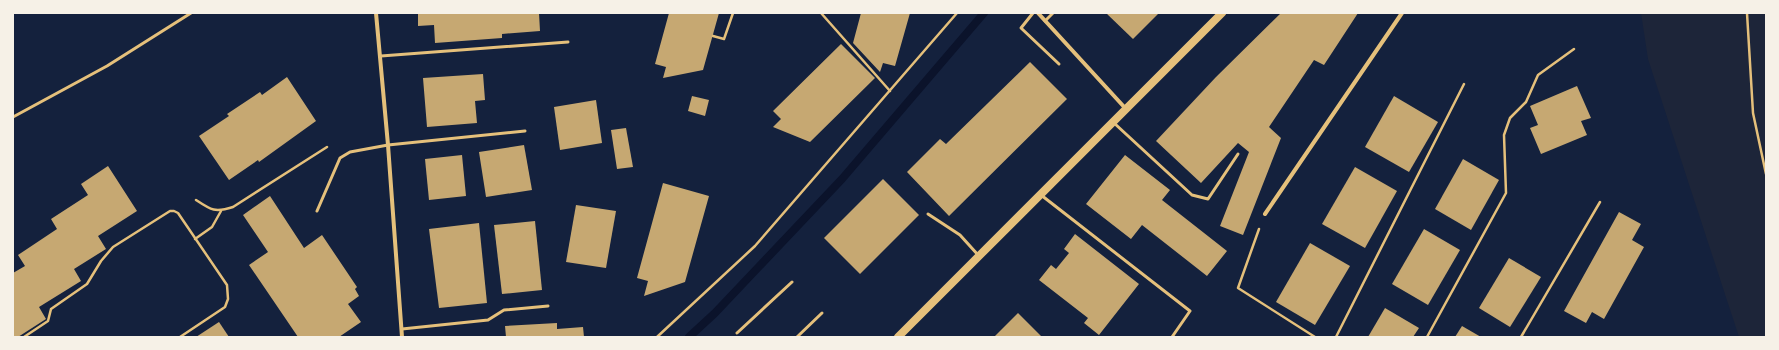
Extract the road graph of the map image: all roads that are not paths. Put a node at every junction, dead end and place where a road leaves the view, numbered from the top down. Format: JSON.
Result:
{"nodes":[{"id":1,"x":191,"y":13,"type":"edge"},
{"id":2,"x":376,"y":13,"type":"edge"},
{"id":3,"x":1033,"y":13,"type":"edge"},
{"id":4,"x":1038,"y":13,"type":"edge"},
{"id":5,"x":1053,"y":13,"type":"edge"},
{"id":6,"x":1222,"y":13,"type":"edge"},
{"id":7,"x":1402,"y":13,"type":"edge"},
{"id":8,"x":1045,"y":21,"type":"junction"},
{"id":9,"x":568,"y":42,"type":"dead end"},
{"id":10,"x":381,"y":56,"type":"junction"},
{"id":11,"x":1059,"y":64,"type":"dead end"},
{"id":12,"x":1126,"y":109,"type":"junction"},
{"id":13,"x":13,"y":117,"type":"edge"},
{"id":14,"x":1113,"y":122,"type":"junction"},
{"id":15,"x":525,"y":131,"type":"dead end"},
{"id":16,"x":388,"y":145,"type":"junction"},
{"id":17,"x":1238,"y":154,"type":"dead end"},
{"id":18,"x":1040,"y":194,"type":"junction"},
{"id":19,"x":317,"y":211,"type":"dead end"},
{"id":20,"x":928,"y":214,"type":"dead end"},
{"id":21,"x":1265,"y":214,"type":"road end"},
{"id":22,"x":979,"y":256,"type":"junction"},
{"id":23,"x":792,"y":282,"type":"dead end"},
{"id":24,"x":548,"y":306,"type":"dead end"},
{"id":25,"x":822,"y":314,"type":"dead end"},
{"id":26,"x":402,"y":329,"type":"junction"},
{"id":27,"x":737,"y":333,"type":"dead end"},
{"id":28,"x":402,"y":337,"type":"edge"},
{"id":29,"x":797,"y":337,"type":"edge"},
{"id":30,"x":898,"y":337,"type":"edge"},
{"id":31,"x":1172,"y":337,"type":"edge"}],
"edges":[{"from":1,"to":13,"type":"lane"},
{"from":2,"to":10,"type":"street"},
{"from":3,"to":11,"type":"lane"},
{"from":4,"to":8,"type":"street"},
{"from":5,"to":8,"type":"lane"},
{"from":6,"to":12,"type":"main road"},
{"from":7,"to":21,"type":"street"},
{"from":8,"to":12,"type":"street"},
{"from":9,"to":10,"type":"lane"},
{"from":10,"to":16,"type":"street"},
{"from":12,"to":14,"type":"main road"},
{"from":14,"to":17,"type":"lane"},
{"from":14,"to":18,"type":"main road"},
{"from":15,"to":16,"type":"lane"},
{"from":16,"to":19,"type":"lane"},
{"from":16,"to":26,"type":"street"},
{"from":18,"to":22,"type":"main road"},
{"from":18,"to":31,"type":"lane"},
{"from":20,"to":22,"type":"lane"},
{"from":22,"to":30,"type":"main road"},
{"from":23,"to":27,"type":"lane"},
{"from":24,"to":26,"type":"lane"},
{"from":25,"to":29,"type":"lane"},
{"from":26,"to":28,"type":"street"}]}
